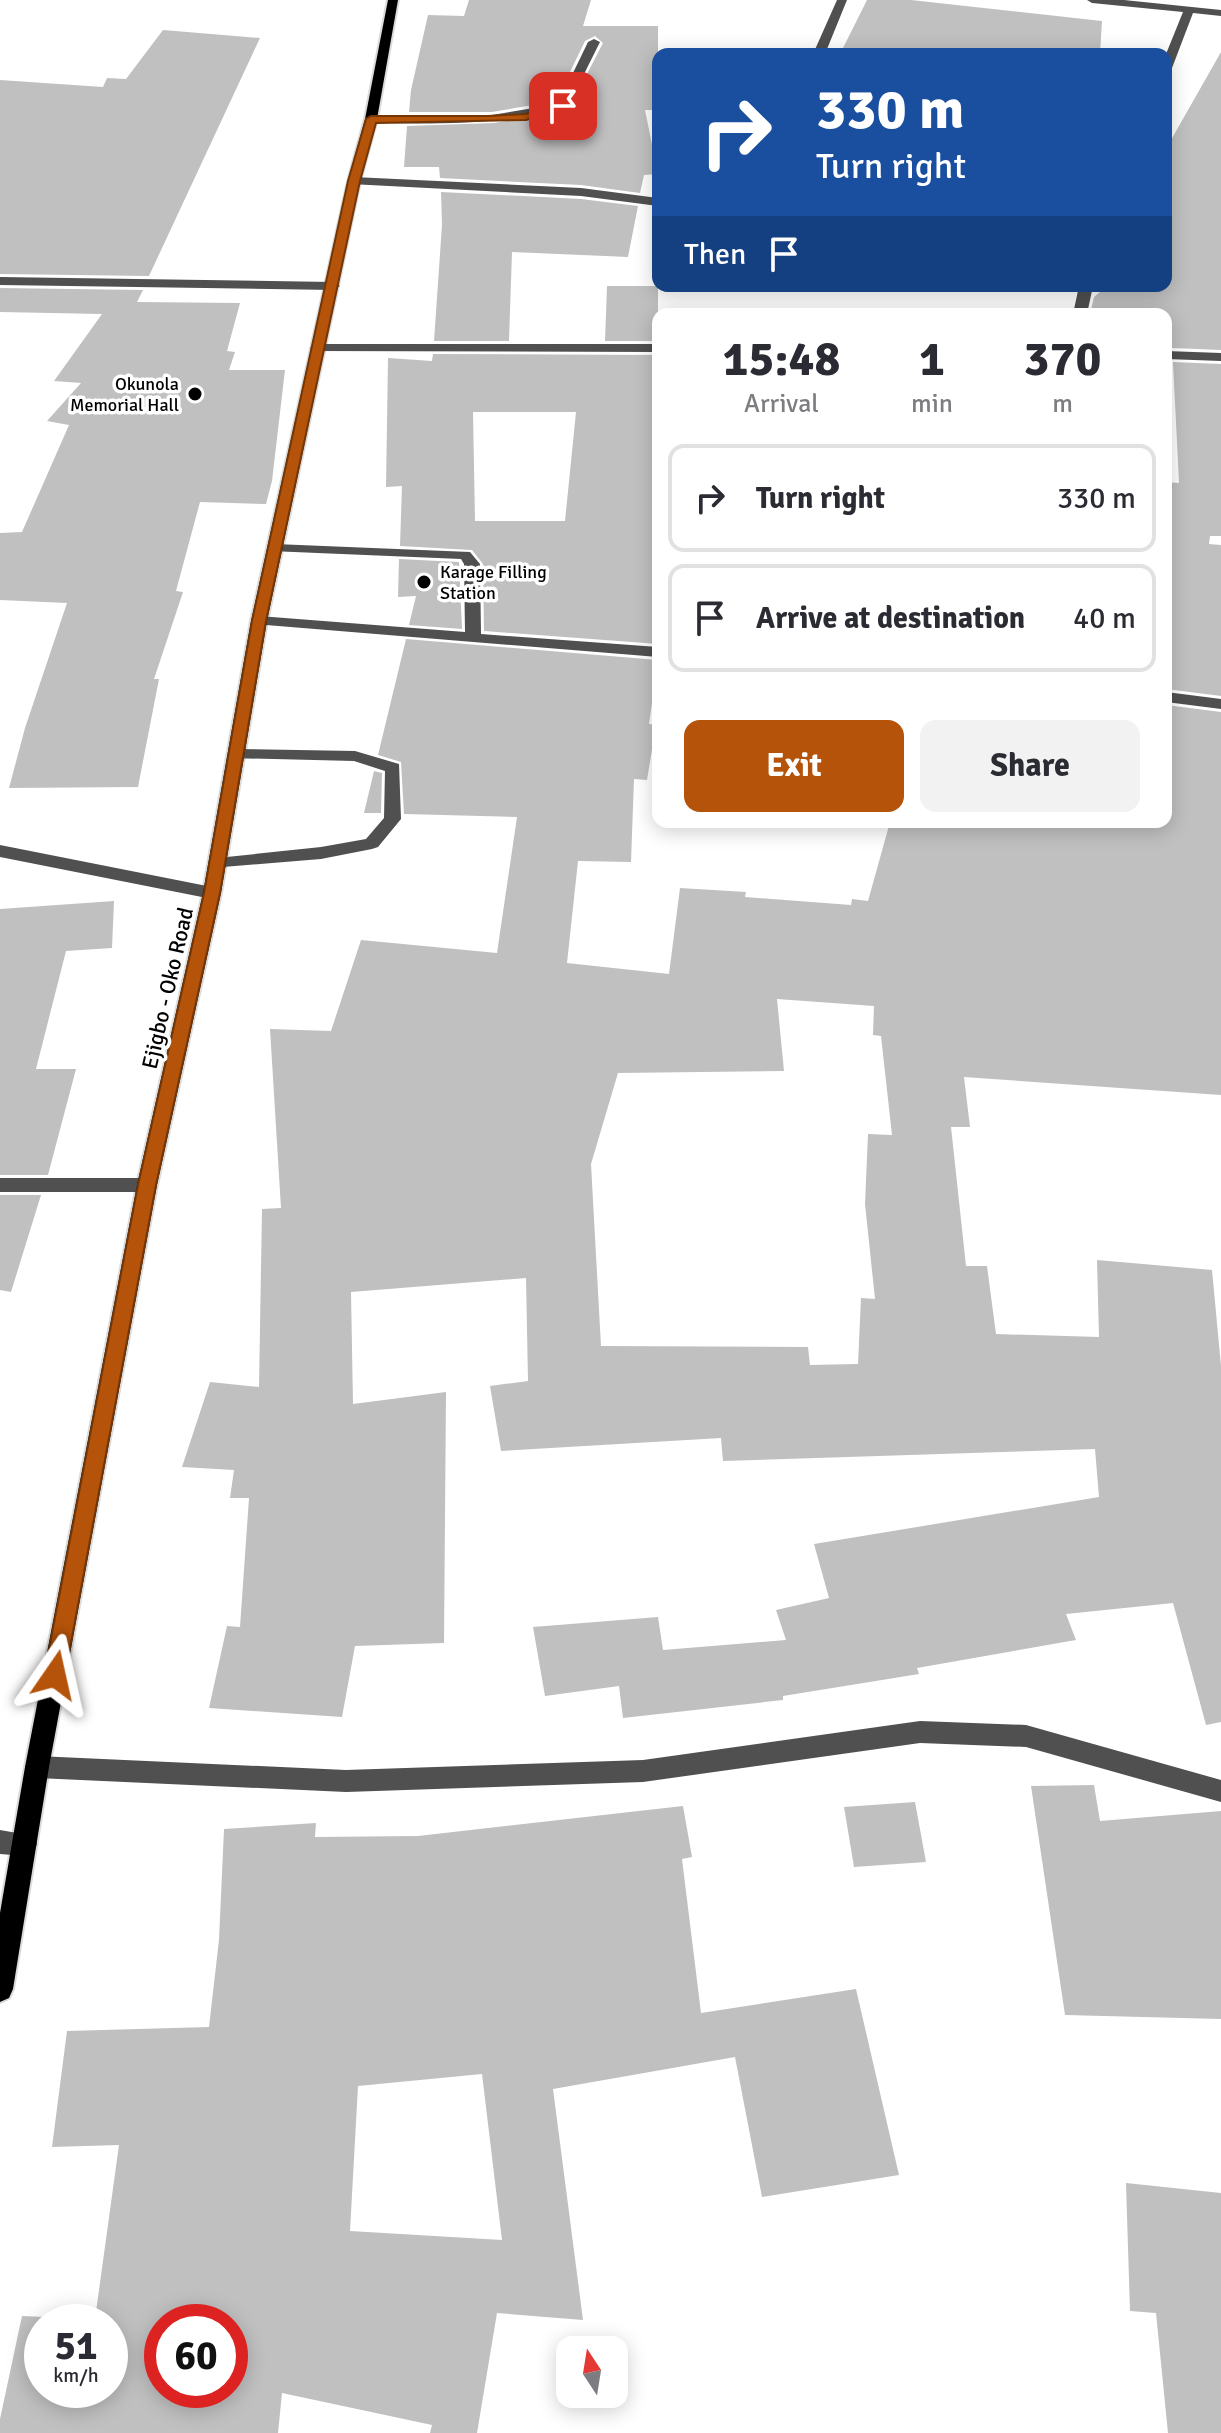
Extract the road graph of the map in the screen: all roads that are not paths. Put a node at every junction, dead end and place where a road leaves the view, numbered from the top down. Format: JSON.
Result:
{"nodes":[{"id":1,"x":393,"y":0,"type":"edge"},
{"id":2,"x":842,"y":0,"type":"edge"},
{"id":3,"x":1092,"y":0,"type":"edge"},
{"id":4,"x":1189,"y":10,"type":"junction"},
{"id":5,"x":1221,"y":13,"type":"edge"},
{"id":6,"x":594,"y":42,"type":"dead end"},
{"id":7,"x":822,"y":48,"type":"edge"},
{"id":8,"x":1172,"y":53,"type":"edge"},
{"id":9,"x":371,"y":119,"type":"junction"},
{"id":10,"x":354,"y":181,"type":"junction"},
{"id":11,"x":652,"y":201,"type":"edge"},
{"id":12,"x":0,"y":281,"type":"edge"},
{"id":13,"x":333,"y":286,"type":"junction"},
{"id":14,"x":317,"y":348,"type":"junction"},
{"id":15,"x":652,"y":348,"type":"edge"},
{"id":16,"x":1172,"y":355,"type":"edge"},
{"id":17,"x":1221,"y":357,"type":"edge"},
{"id":18,"x":275,"y":548,"type":"junction"},
{"id":19,"x":259,"y":621,"type":"junction"},
{"id":20,"x":473,"y":636,"type":"junction"},
{"id":21,"x":652,"y":651,"type":"edge"},
{"id":22,"x":1172,"y":698,"type":"edge"},
{"id":23,"x":1221,"y":704,"type":"edge"},
{"id":24,"x":236,"y":754,"type":"junction"},
{"id":25,"x":0,"y":851,"type":"edge"},
{"id":26,"x":217,"y":864,"type":"junction"},
{"id":27,"x":212,"y":893,"type":"junction"},
{"id":28,"x":0,"y":1185,"type":"edge"},
{"id":29,"x":147,"y":1185,"type":"junction"},
{"id":30,"x":37,"y":1767,"type":"junction"},
{"id":31,"x":1221,"y":1791,"type":"edge"},
{"id":32,"x":0,"y":1842,"type":"edge"},
{"id":33,"x":25,"y":1844,"type":"junction"},
{"id":34,"x":0,"y":1989,"type":"edge"}],
"edges":[{"from":1,"to":9,"type":"main road","name":"Ejigbo - Oko Road"},
{"from":2,"to":7,"type":"street"},
{"from":3,"to":4,"type":"street"},
{"from":4,"to":5,"type":"street"},
{"from":4,"to":8,"type":"street"},
{"from":6,"to":9,"type":"street"},
{"from":9,"to":10,"type":"main road","name":"Ejigbo - Oko Road"},
{"from":10,"to":11,"type":"street"},
{"from":10,"to":13,"type":"main road","name":"Ejigbo - Oko Road"},
{"from":12,"to":13,"type":"street"},
{"from":13,"to":14,"type":"main road","name":"Ejigbo - Oko Road"},
{"from":14,"to":15,"type":"street"},
{"from":14,"to":18,"type":"main road","name":"Ejigbo - Oko Road"},
{"from":16,"to":17,"type":"street"},
{"from":18,"to":19,"type":"main road","name":"Ejigbo - Oko Road"},
{"from":18,"to":20,"type":"street"},
{"from":19,"to":20,"type":"street"},
{"from":19,"to":24,"type":"main road","name":"Ejigbo - Oko Road"},
{"from":20,"to":21,"type":"street"},
{"from":22,"to":23,"type":"street"},
{"from":24,"to":26,"type":"main road","name":"Ejigbo - Oko Road"},
{"from":24,"to":26,"type":"street"},
{"from":25,"to":27,"type":"street"},
{"from":26,"to":27,"type":"main road","name":"Ejigbo - Oko Road"},
{"from":27,"to":29,"type":"main road","name":"Ejigbo - Oko Road"},
{"from":28,"to":29,"type":"street"},
{"from":29,"to":30,"type":"main road","name":"Ejigbo - Oko Road"},
{"from":30,"to":31,"type":"street"},
{"from":30,"to":33,"type":"main road","name":"Ejigbo - Oko Road"},
{"from":32,"to":33,"type":"street"},
{"from":33,"to":34,"type":"main road","name":"Ejigbo - Oko Road"}]}
